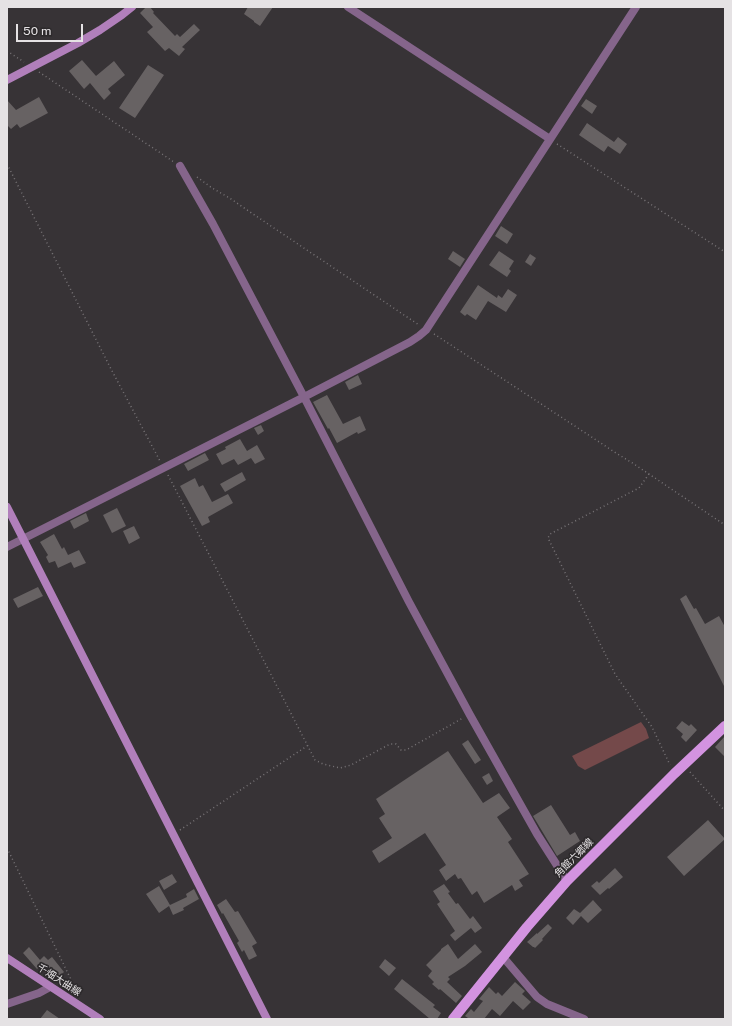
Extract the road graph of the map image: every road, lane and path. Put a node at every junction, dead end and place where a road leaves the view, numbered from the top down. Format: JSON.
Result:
{"nodes":[{"id":1,"x":132,"y":7,"type":"edge"},
{"id":2,"x":348,"y":7,"type":"edge"},
{"id":3,"x":636,"y":7,"type":"edge"},
{"id":4,"x":7,"y":51,"type":"edge"},
{"id":5,"x":31,"y":68,"type":"junction"},
{"id":6,"x":7,"y":80,"type":"edge"},
{"id":7,"x":550,"y":140,"type":"junction"},
{"id":8,"x":7,"y":164,"type":"edge"},
{"id":9,"x":180,"y":166,"type":"joint"},
{"id":10,"x":193,"y":175,"type":"dead end"},
{"id":11,"x":725,"y":252,"type":"edge"},
{"id":12,"x":426,"y":330,"type":"junction"},
{"id":13,"x":304,"y":397,"type":"junction"},
{"id":14,"x":164,"y":468,"type":"junction"},
{"id":15,"x":649,"y":474,"type":"junction"},
{"id":16,"x":7,"y":507,"type":"edge"},
{"id":17,"x":725,"y":525,"type":"edge"},
{"id":18,"x":23,"y":539,"type":"junction"},
{"id":19,"x":7,"y":547,"type":"edge"},
{"id":20,"x":470,"y":715,"type":"junction"},
{"id":21,"x":725,"y":726,"type":"edge"},
{"id":22,"x":307,"y":746,"type":"junction"},
{"id":23,"x":684,"y":766,"type":"junction"},
{"id":24,"x":674,"y":774,"type":"junction"},
{"id":25,"x":725,"y":811,"type":"edge"},
{"id":26,"x":174,"y":834,"type":"junction"},
{"id":27,"x":7,"y":848,"type":"edge"},
{"id":28,"x":567,"y":881,"type":"junction"},
{"id":29,"x":503,"y":957,"type":"junction"},
{"id":30,"x":7,"y":958,"type":"edge"},
{"id":31,"x":50,"y":987,"type":"junction"},
{"id":32,"x":79,"y":996,"type":"dead end"},
{"id":33,"x":7,"y":1004,"type":"edge"},
{"id":34,"x":100,"y":1019,"type":"edge"},
{"id":35,"x":267,"y":1019,"type":"edge"},
{"id":36,"x":453,"y":1019,"type":"edge"},
{"id":37,"x":584,"y":1019,"type":"edge"}],
"edges":[{"from":1,"to":5,"type":"street"},
{"from":2,"to":7,"type":"street"},
{"from":3,"to":7,"type":"street"},
{"from":4,"to":5,"type":"path"},
{"from":5,"to":6,"type":"street"},
{"from":5,"to":9,"type":"path"},
{"from":7,"to":11,"type":"path"},
{"from":7,"to":12,"type":"street"},
{"from":8,"to":14,"type":"path"},
{"from":9,"to":13,"type":"street"},
{"from":10,"to":12,"type":"path"},
{"from":12,"to":13,"type":"street"},
{"from":12,"to":15,"type":"path"},
{"from":13,"to":14,"type":"street"},
{"from":13,"to":20,"type":"street"},
{"from":14,"to":18,"type":"street"},
{"from":14,"to":22,"type":"path"},
{"from":15,"to":17,"type":"path"},
{"from":15,"to":24,"type":"path"},
{"from":16,"to":18,"type":"street"},
{"from":18,"to":19,"type":"street"},
{"from":18,"to":26,"type":"street"},
{"from":20,"to":22,"type":"path"},
{"from":20,"to":28,"type":"street"},
{"from":21,"to":23,"type":"main road","name":"角館六郷線"},
{"from":22,"to":26,"type":"path"},
{"from":23,"to":24,"type":"main road","name":"角館六郷線"},
{"from":23,"to":25,"type":"path"},
{"from":24,"to":28,"type":"main road","name":"角館六郷線"},
{"from":26,"to":35,"type":"street"},
{"from":27,"to":32,"type":"path"},
{"from":28,"to":29,"type":"main road","name":"角館六郷線"},
{"from":29,"to":36,"type":"main road","name":"角館六郷線"},
{"from":29,"to":37,"type":"street"},
{"from":30,"to":31,"type":"street","name":"千畑大曲線"},
{"from":31,"to":33,"type":"street"},
{"from":31,"to":34,"type":"street","name":"千畑大曲線"}]}
